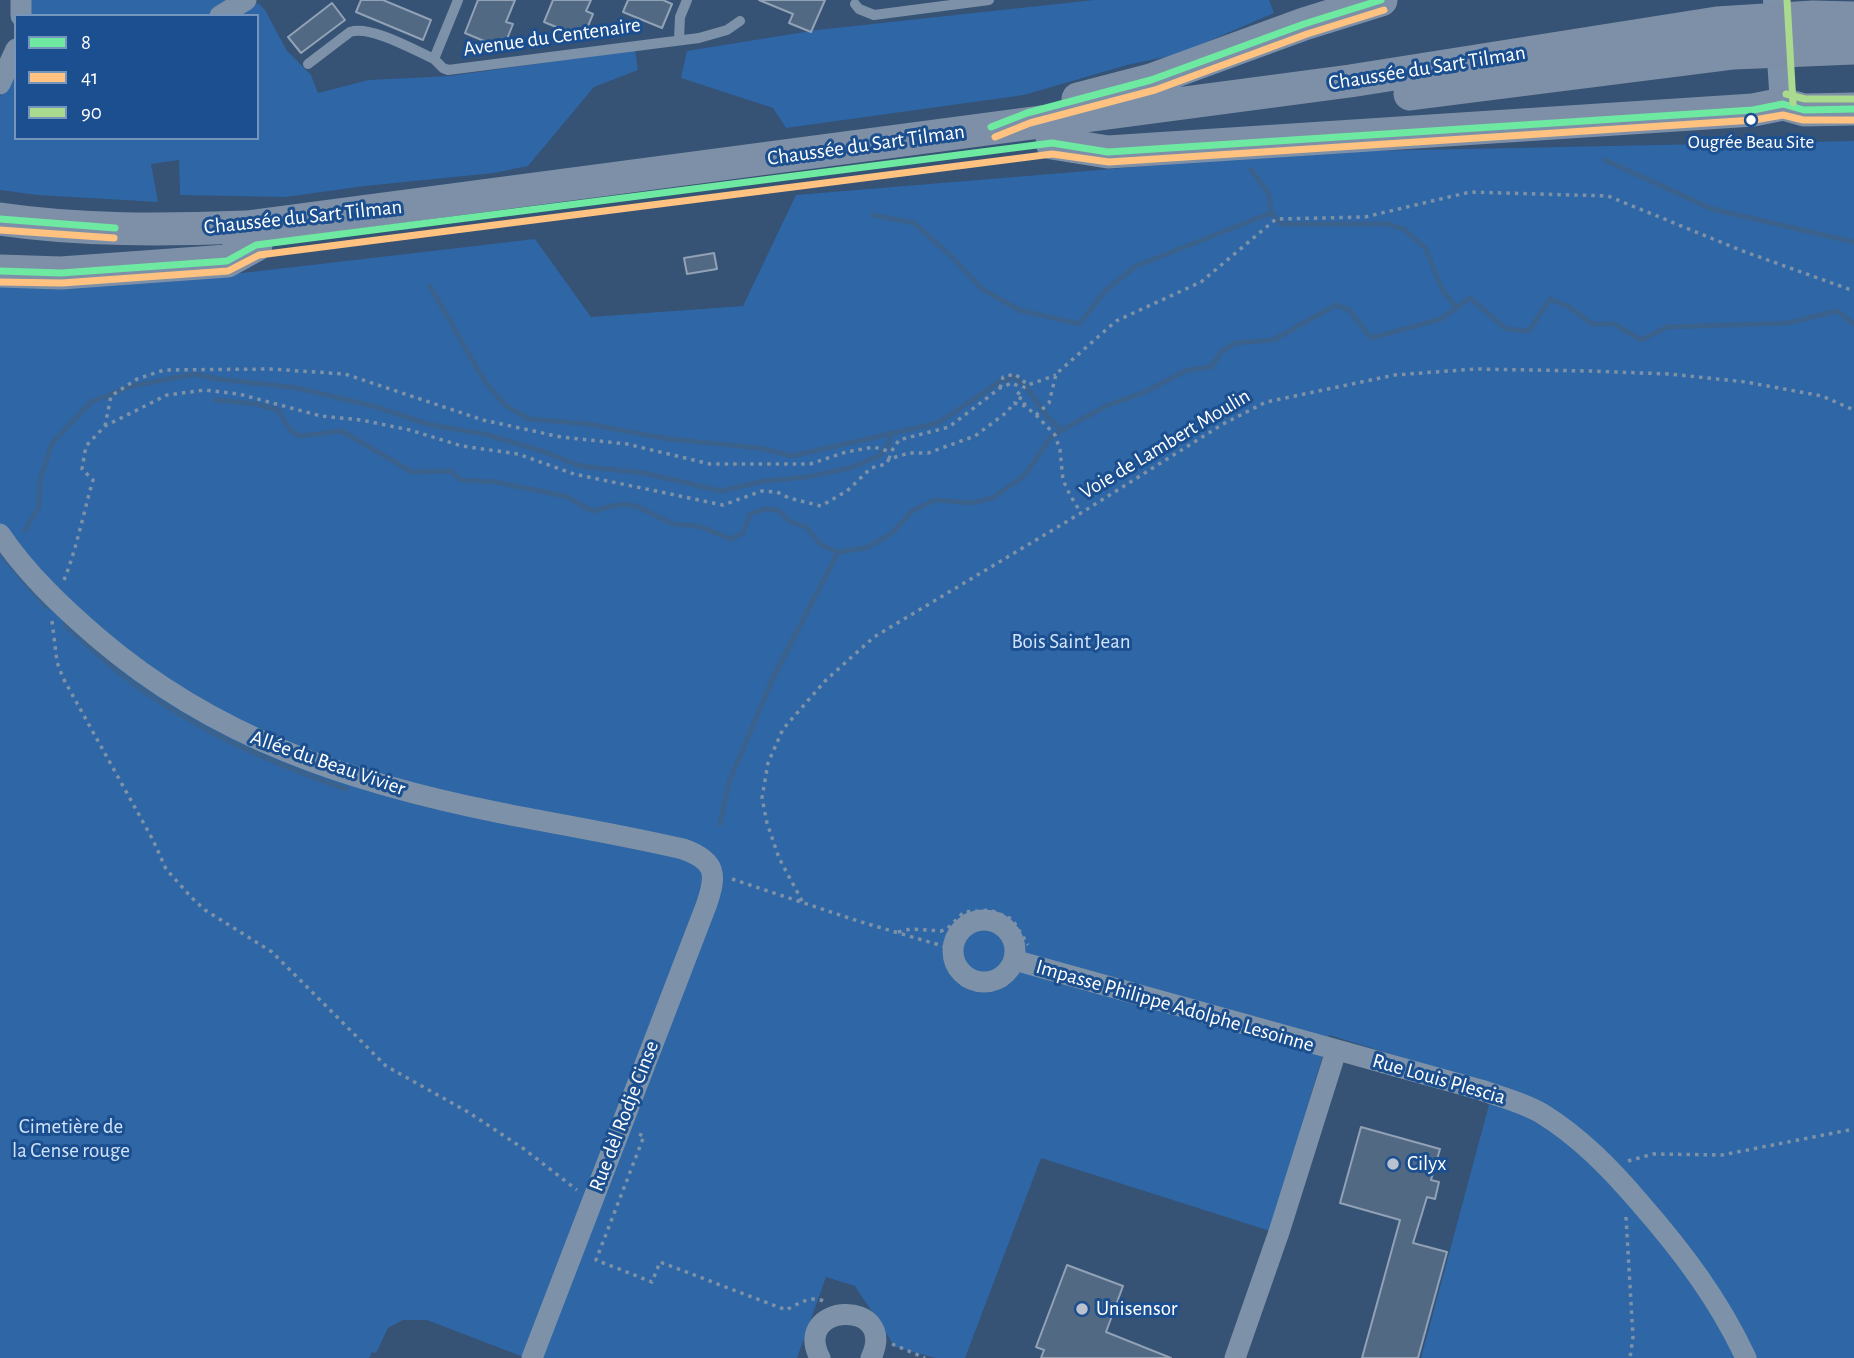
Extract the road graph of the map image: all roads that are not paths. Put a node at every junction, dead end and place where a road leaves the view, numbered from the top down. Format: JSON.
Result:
{"nodes":[{"id":1,"x":246,"y":0,"type":"edge"},
{"id":2,"x":457,"y":0,"type":"edge"},
{"id":3,"x":687,"y":0,"type":"edge"},
{"id":4,"x":897,"y":0,"type":"edge"},
{"id":5,"x":989,"y":0,"type":"edge"},
{"id":6,"x":1381,"y":0,"type":"edge"},
{"id":7,"x":1776,"y":0,"type":"edge"},
{"id":8,"x":855,"y":4,"type":"dead end"},
{"id":9,"x":897,"y":12,"type":"junction"},
{"id":10,"x":223,"y":14,"type":"edge"},
{"id":11,"x":1854,"y":18,"type":"edge"},
{"id":12,"x":740,"y":21,"type":"dead end"},
{"id":13,"x":679,"y":40,"type":"junction"},
{"id":14,"x":1854,"y":48,"type":"edge"},
{"id":15,"x":14,"y":55,"type":"edge"},
{"id":16,"x":434,"y":59,"type":"junction"},
{"id":17,"x":308,"y":64,"type":"dead end"},
{"id":18,"x":0,"y":84,"type":"edge"},
{"id":19,"x":1782,"y":94,"type":"junction"},
{"id":20,"x":1854,"y":109,"type":"edge"},
{"id":21,"x":985,"y":129,"type":"junction"},
{"id":22,"x":1052,"y":143,"type":"junction"},
{"id":23,"x":0,"y":219,"type":"edge"},
{"id":24,"x":0,"y":238,"type":"edge"},
{"id":25,"x":256,"y":245,"type":"junction"},
{"id":26,"x":0,"y":271,"type":"edge"},
{"id":27,"x":0,"y":534,"type":"edge"},
{"id":28,"x":713,"y":874,"type":"joint"},
{"id":29,"x":1014,"y":960,"type":"junction"},
{"id":30,"x":1336,"y":1051,"type":"junction"},
{"id":31,"x":878,"y":1356,"type":"edge"},
{"id":32,"x":532,"y":1358,"type":"edge"},
{"id":33,"x":820,"y":1358,"type":"edge"},
{"id":34,"x":1235,"y":1358,"type":"edge"},
{"id":35,"x":1746,"y":1358,"type":"edge"}],
"edges":[{"from":1,"to":10,"type":"street"},
{"from":2,"to":16,"type":"lane","name":"Avenue du Centenaire"},
{"from":3,"to":13,"type":"lane"},
{"from":4,"to":9,"type":"lane"},
{"from":5,"to":9,"type":"lane"},
{"from":6,"to":21,"type":"highway"},
{"from":7,"to":19,"type":"street"},
{"from":8,"to":9,"type":"lane"},
{"from":11,"to":21,"type":"highway","name":"Chaussée du Sart Tilman"},
{"from":12,"to":13,"type":"lane","name":"Avenue du Centenaire"},
{"from":13,"to":16,"type":"lane","name":"Avenue du Centenaire"},
{"from":14,"to":22,"type":"highway","name":"Chaussée du Sart Tilman"},
{"from":15,"to":18,"type":"street"},
{"from":16,"to":17,"type":"lane","name":"Avenue du Centenaire"},
{"from":19,"to":20,"type":"highway"},
{"from":19,"to":22,"type":"highway"},
{"from":21,"to":23,"type":"highway","name":"Chaussée du Sart Tilman"},
{"from":22,"to":25,"type":"highway","name":"Chaussée du Sart Tilman"},
{"from":24,"to":25,"type":"highway","name":"Chaussée du Sart Tilman"},
{"from":25,"to":26,"type":"highway"},
{"from":27,"to":28,"type":"street","name":"Allée du Beau Vivier"},
{"from":28,"to":32,"type":"street","name":"Rue dèl Rodje Cinse"},
{"from":29,"to":29,"type":"street","name":"Impasse Philippe Adolphe Lesoinne"},
{"from":29,"to":30,"type":"street","name":"Impasse Philippe Adolphe Lesoinne"},
{"from":30,"to":34,"type":"street"},
{"from":30,"to":35,"type":"street","name":"Rue Louis Plescia"},
{"from":31,"to":33,"type":"street"}]}
